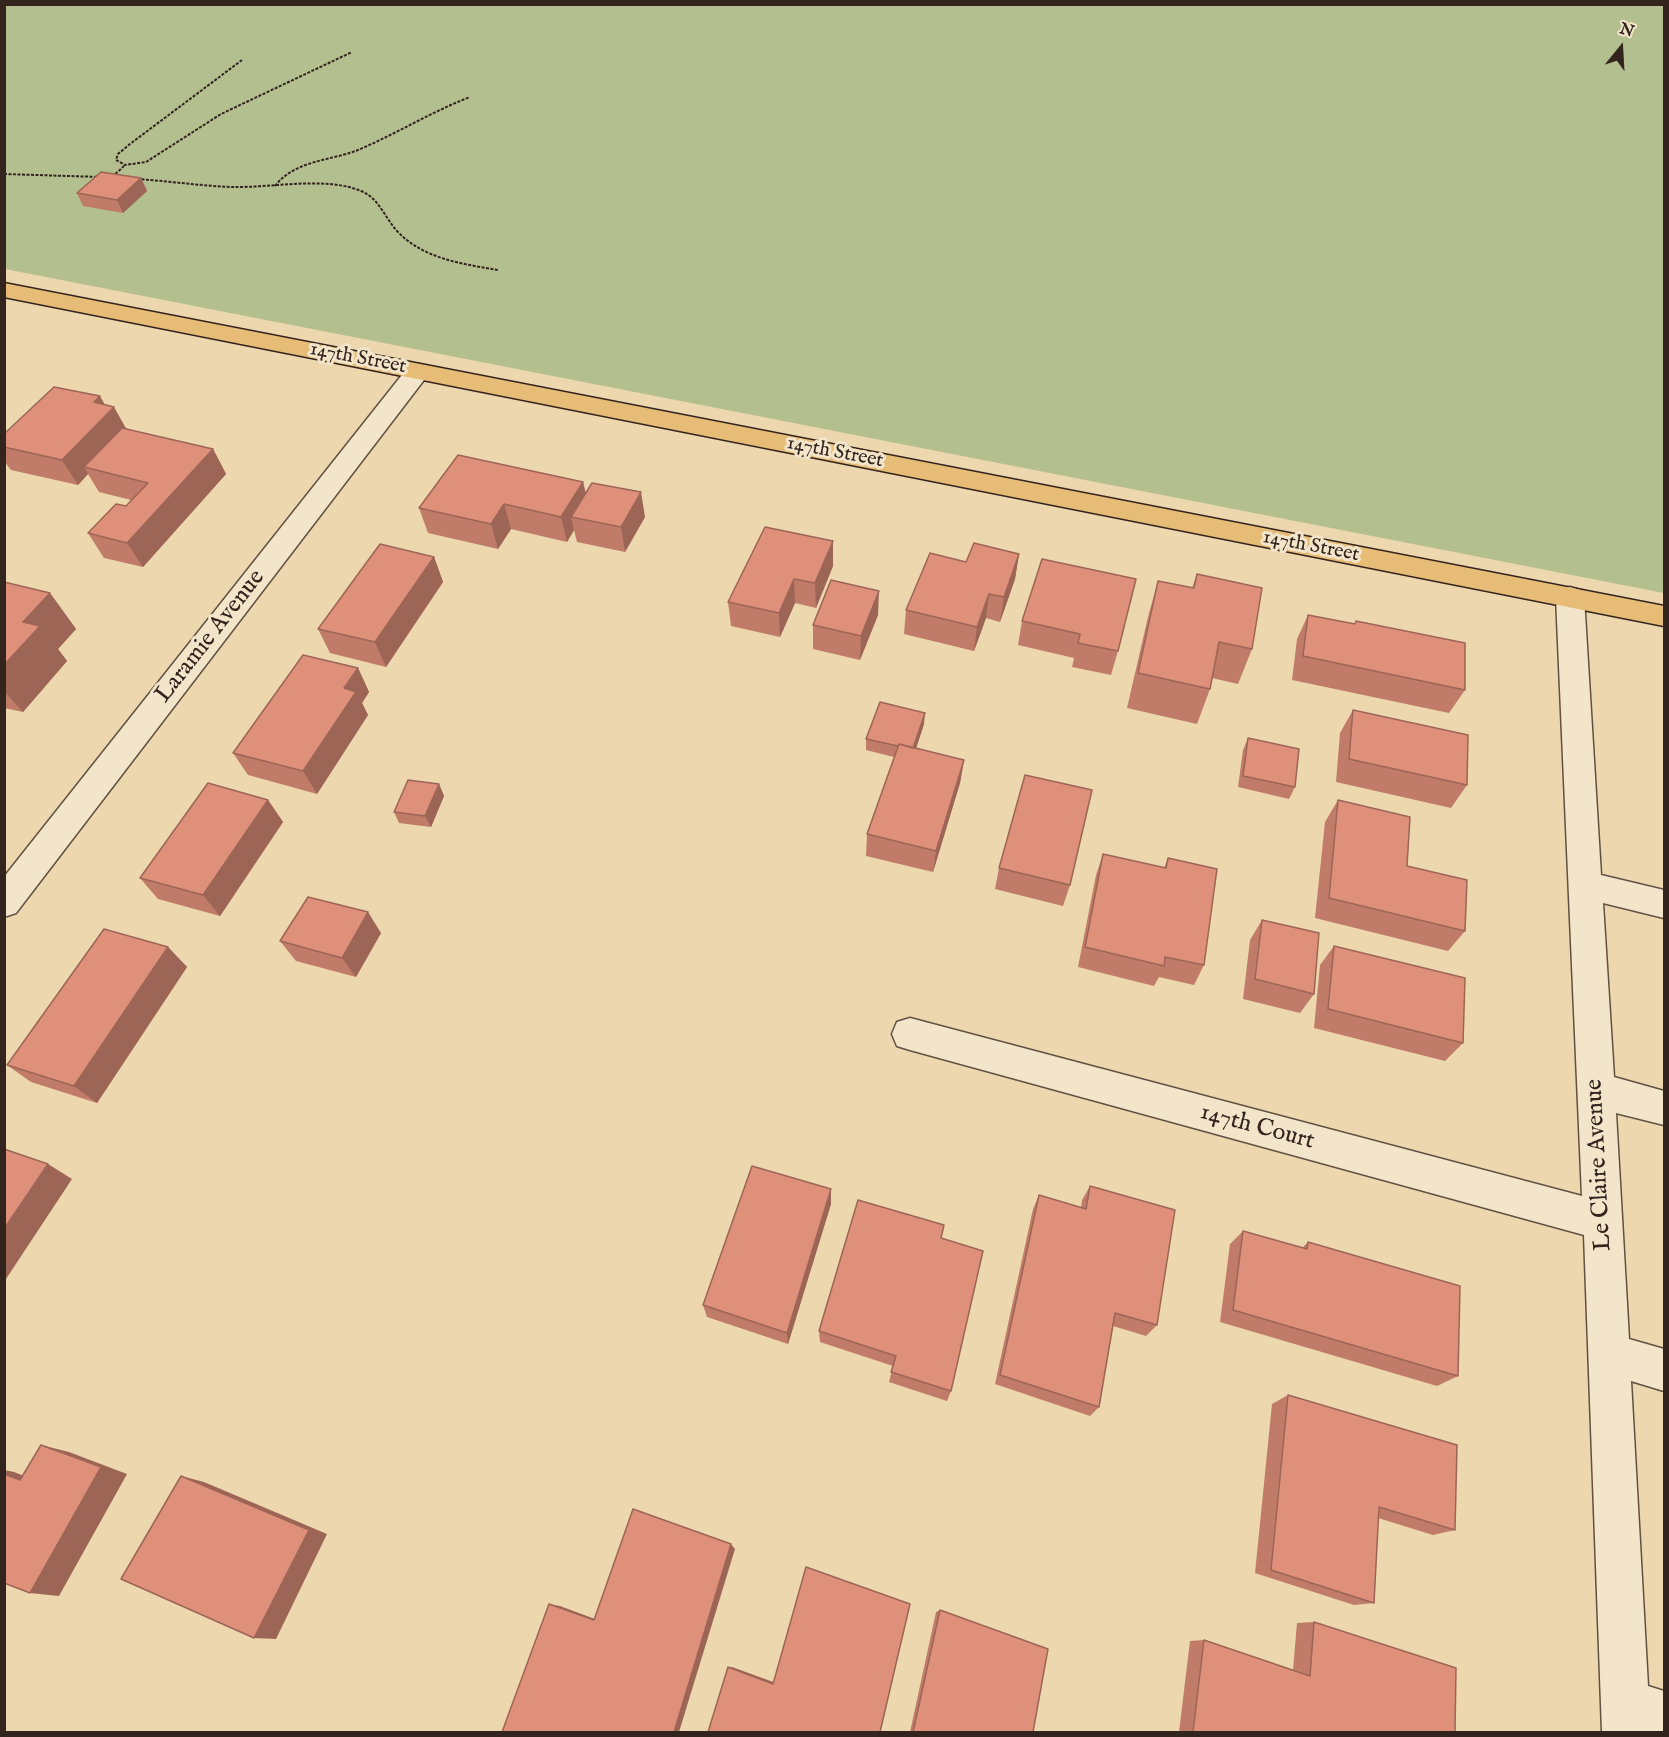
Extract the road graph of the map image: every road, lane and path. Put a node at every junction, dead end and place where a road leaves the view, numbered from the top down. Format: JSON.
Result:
{"nodes":[{"id":1,"x":352,"y":52,"type":"dead end"},
{"id":2,"x":242,"y":60,"type":"dead end"},
{"id":3,"x":470,"y":97,"type":"dead end"},
{"id":4,"x":124,"y":165,"type":"junction"},
{"id":5,"x":4,"y":174,"type":"edge"},
{"id":6,"x":100,"y":177,"type":"edge"},
{"id":7,"x":122,"y":178,"type":"edge"},
{"id":8,"x":132,"y":178,"type":"edge"},
{"id":9,"x":275,"y":187,"type":"junction"},
{"id":10,"x":498,"y":270,"type":"dead end"},
{"id":11,"x":4,"y":290,"type":"edge"},
{"id":12,"x":418,"y":371,"type":"junction"},
{"id":13,"x":1570,"y":597,"type":"junction"},
{"id":14,"x":1665,"y":616,"type":"edge"},
{"id":15,"x":1585,"y":885,"type":"junction"},
{"id":16,"x":4,"y":903,"type":"edge"},
{"id":17,"x":1665,"y":904,"type":"edge"},
{"id":18,"x":910,"y":1034,"type":"dead end"},
{"id":19,"x":1596,"y":1090,"type":"junction"},
{"id":20,"x":1665,"y":1108,"type":"edge"},
{"id":21,"x":1603,"y":1221,"type":"junction"},
{"id":22,"x":1609,"y":1354,"type":"junction"},
{"id":23,"x":1665,"y":1370,"type":"edge"},
{"id":24,"x":1638,"y":1717,"type":"edge"}],
"edges":[{"from":1,"to":4,"type":"path"},
{"from":2,"to":4,"type":"path"},
{"from":3,"to":9,"type":"path"},
{"from":4,"to":7,"type":"path"},
{"from":5,"to":6,"type":"path"},
{"from":8,"to":9,"type":"path"},
{"from":9,"to":10,"type":"path"},
{"from":11,"to":12,"type":"main road","name":"147th Street"},
{"from":12,"to":13,"type":"main road","name":"147th Street"},
{"from":12,"to":16,"type":"street","name":"Laramie Avenue"},
{"from":13,"to":14,"type":"main road","name":"147th Street"},
{"from":13,"to":15,"type":"street","name":"Le Claire Avenue"},
{"from":15,"to":17,"type":"street"},
{"from":15,"to":19,"type":"street","name":"Le Claire Avenue"},
{"from":18,"to":21,"type":"street","name":"147th Court"},
{"from":19,"to":20,"type":"street"},
{"from":19,"to":21,"type":"street","name":"Le Claire Avenue"},
{"from":21,"to":22,"type":"street","name":"Le Claire Avenue"},
{"from":22,"to":23,"type":"street"},
{"from":22,"to":24,"type":"street","name":"Le Claire Avenue"}]}
